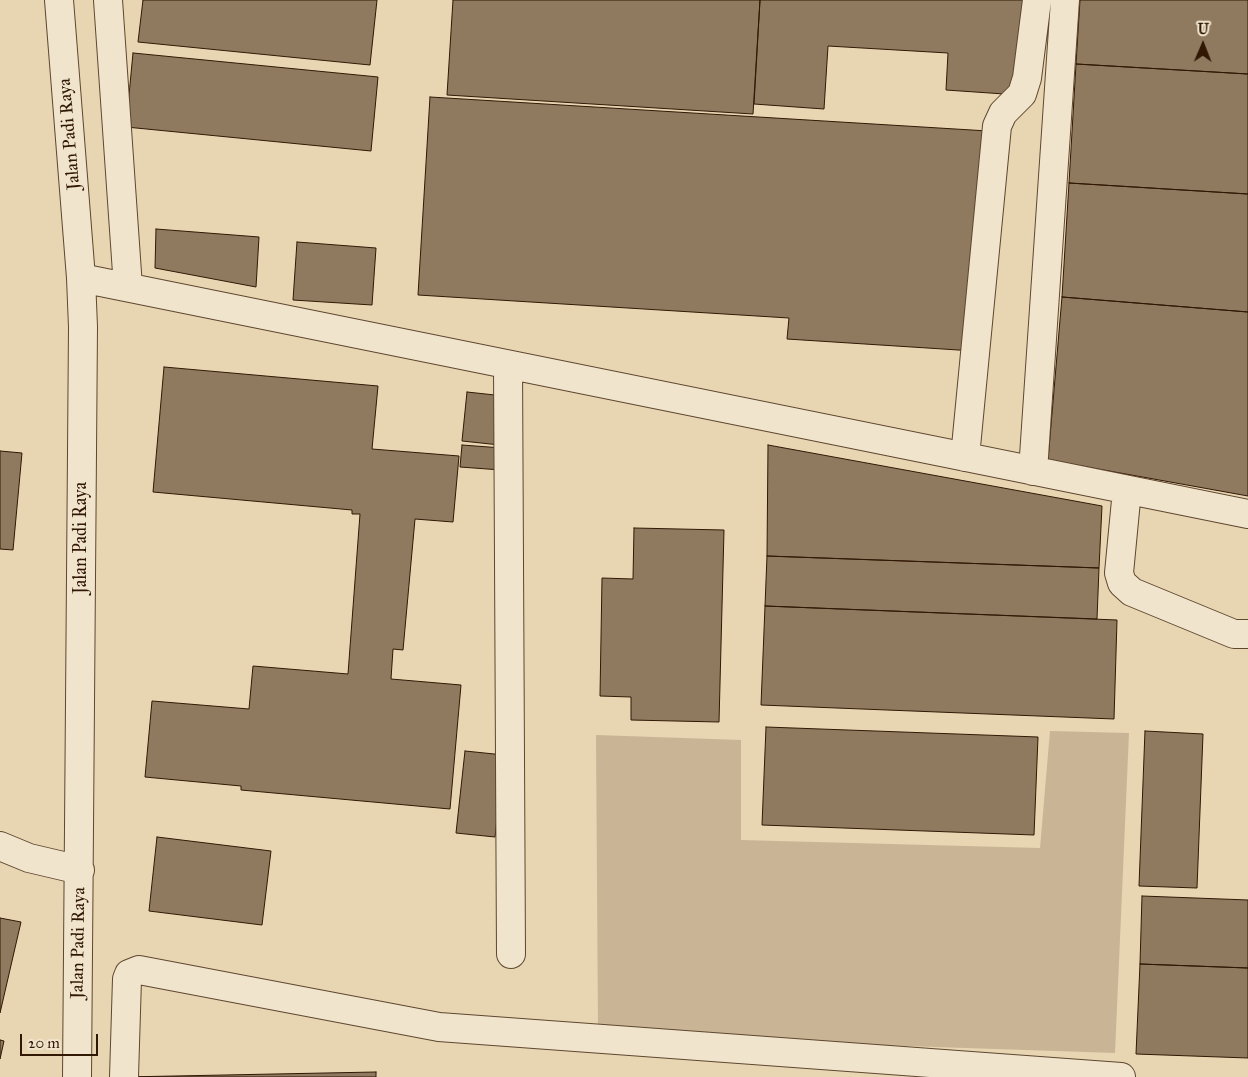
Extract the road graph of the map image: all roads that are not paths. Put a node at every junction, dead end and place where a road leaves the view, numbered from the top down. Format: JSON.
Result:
{"nodes":[{"id":1,"x":59,"y":0,"type":"edge"},
{"id":2,"x":108,"y":0,"type":"edge"},
{"id":3,"x":1037,"y":0,"type":"edge"},
{"id":4,"x":1065,"y":0,"type":"edge"},
{"id":5,"x":81,"y":278,"type":"junction"},
{"id":6,"x":128,"y":287,"type":"junction"},
{"id":7,"x":508,"y":365,"type":"junction"},
{"id":8,"x":966,"y":457,"type":"junction"},
{"id":9,"x":1033,"y":471,"type":"junction"},
{"id":10,"x":1127,"y":490,"type":"junction"},
{"id":11,"x":1248,"y":514,"type":"edge"},
{"id":12,"x":1248,"y":634,"type":"edge"},
{"id":13,"x":0,"y":846,"type":"edge"},
{"id":14,"x":80,"y":870,"type":"junction"},
{"id":15,"x":511,"y":954,"type":"dead end"},
{"id":16,"x":918,"y":1069,"type":"edge"},
{"id":17,"x":78,"y":1077,"type":"edge"},
{"id":18,"x":124,"y":1077,"type":"edge"},
{"id":19,"x":1121,"y":1077,"type":"edge"}],
"edges":[{"from":1,"to":5,"type":"street","name":"Jalan Padi Raya"},
{"from":2,"to":6,"type":"street"},
{"from":3,"to":8,"type":"street"},
{"from":4,"to":9,"type":"street"},
{"from":5,"to":6,"type":"street"},
{"from":5,"to":14,"type":"street","name":"Jalan Padi Raya"},
{"from":6,"to":7,"type":"street"},
{"from":7,"to":8,"type":"street"},
{"from":7,"to":15,"type":"street"},
{"from":8,"to":9,"type":"street"},
{"from":9,"to":10,"type":"street"},
{"from":10,"to":11,"type":"street"},
{"from":10,"to":12,"type":"street"},
{"from":13,"to":14,"type":"street"},
{"from":14,"to":17,"type":"street","name":"Jalan Padi Raya"},
{"from":16,"to":18,"type":"street"},
{"from":16,"to":19,"type":"street"}]}
